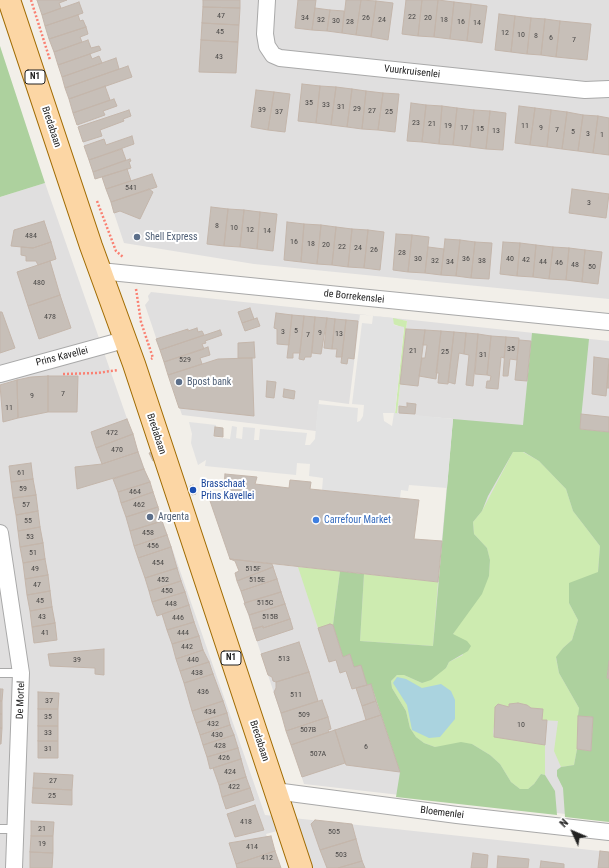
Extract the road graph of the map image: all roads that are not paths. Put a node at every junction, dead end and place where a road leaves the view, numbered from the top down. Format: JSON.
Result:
{"nodes":[{"id":1,"x":9,"y":0,"type":"edge"},
{"id":2,"x":267,"y":0,"type":"edge"},
{"id":3,"x":609,"y":88,"type":"edge"},
{"id":4,"x":100,"y":271,"type":"junction"},
{"id":5,"x":609,"y":322,"type":"edge"},
{"id":6,"x":124,"y":340,"type":"junction"},
{"id":7,"x":0,"y":374,"type":"edge"},
{"id":8,"x":0,"y":533,"type":"edge"},
{"id":9,"x":0,"y":673,"type":"edge"},
{"id":10,"x":22,"y":673,"type":"junction"},
{"id":11,"x":275,"y":790,"type":"junction"},
{"id":12,"x":8,"y":829,"type":"edge"},
{"id":13,"x":609,"y":832,"type":"edge"},
{"id":14,"x":14,"y":868,"type":"edge"},
{"id":15,"x":301,"y":868,"type":"edge"}],
"edges":[{"from":1,"to":4,"type":"main road","name":"Bredabaan","number":"N1"},
{"from":2,"to":3,"type":"street","name":"Vuurkruisenlei"},
{"from":4,"to":5,"type":"street","name":"de Borrekenslei"},
{"from":4,"to":6,"type":"main road","name":"Bredabaan","number":"N1"},
{"from":6,"to":7,"type":"street","name":"Prins Kavellei"},
{"from":6,"to":11,"type":"main road","name":"Bredabaan","number":"N1"},
{"from":8,"to":10,"type":"street","name":"De Mortel"},
{"from":9,"to":10,"type":"lane"},
{"from":10,"to":12,"type":"street","name":"De Mortel"},
{"from":11,"to":13,"type":"street","name":"Bloemenlei"},
{"from":11,"to":15,"type":"main road","name":"Bredabaan","number":"N1"},
{"from":12,"to":14,"type":"street","name":"De Mortel"}]}
